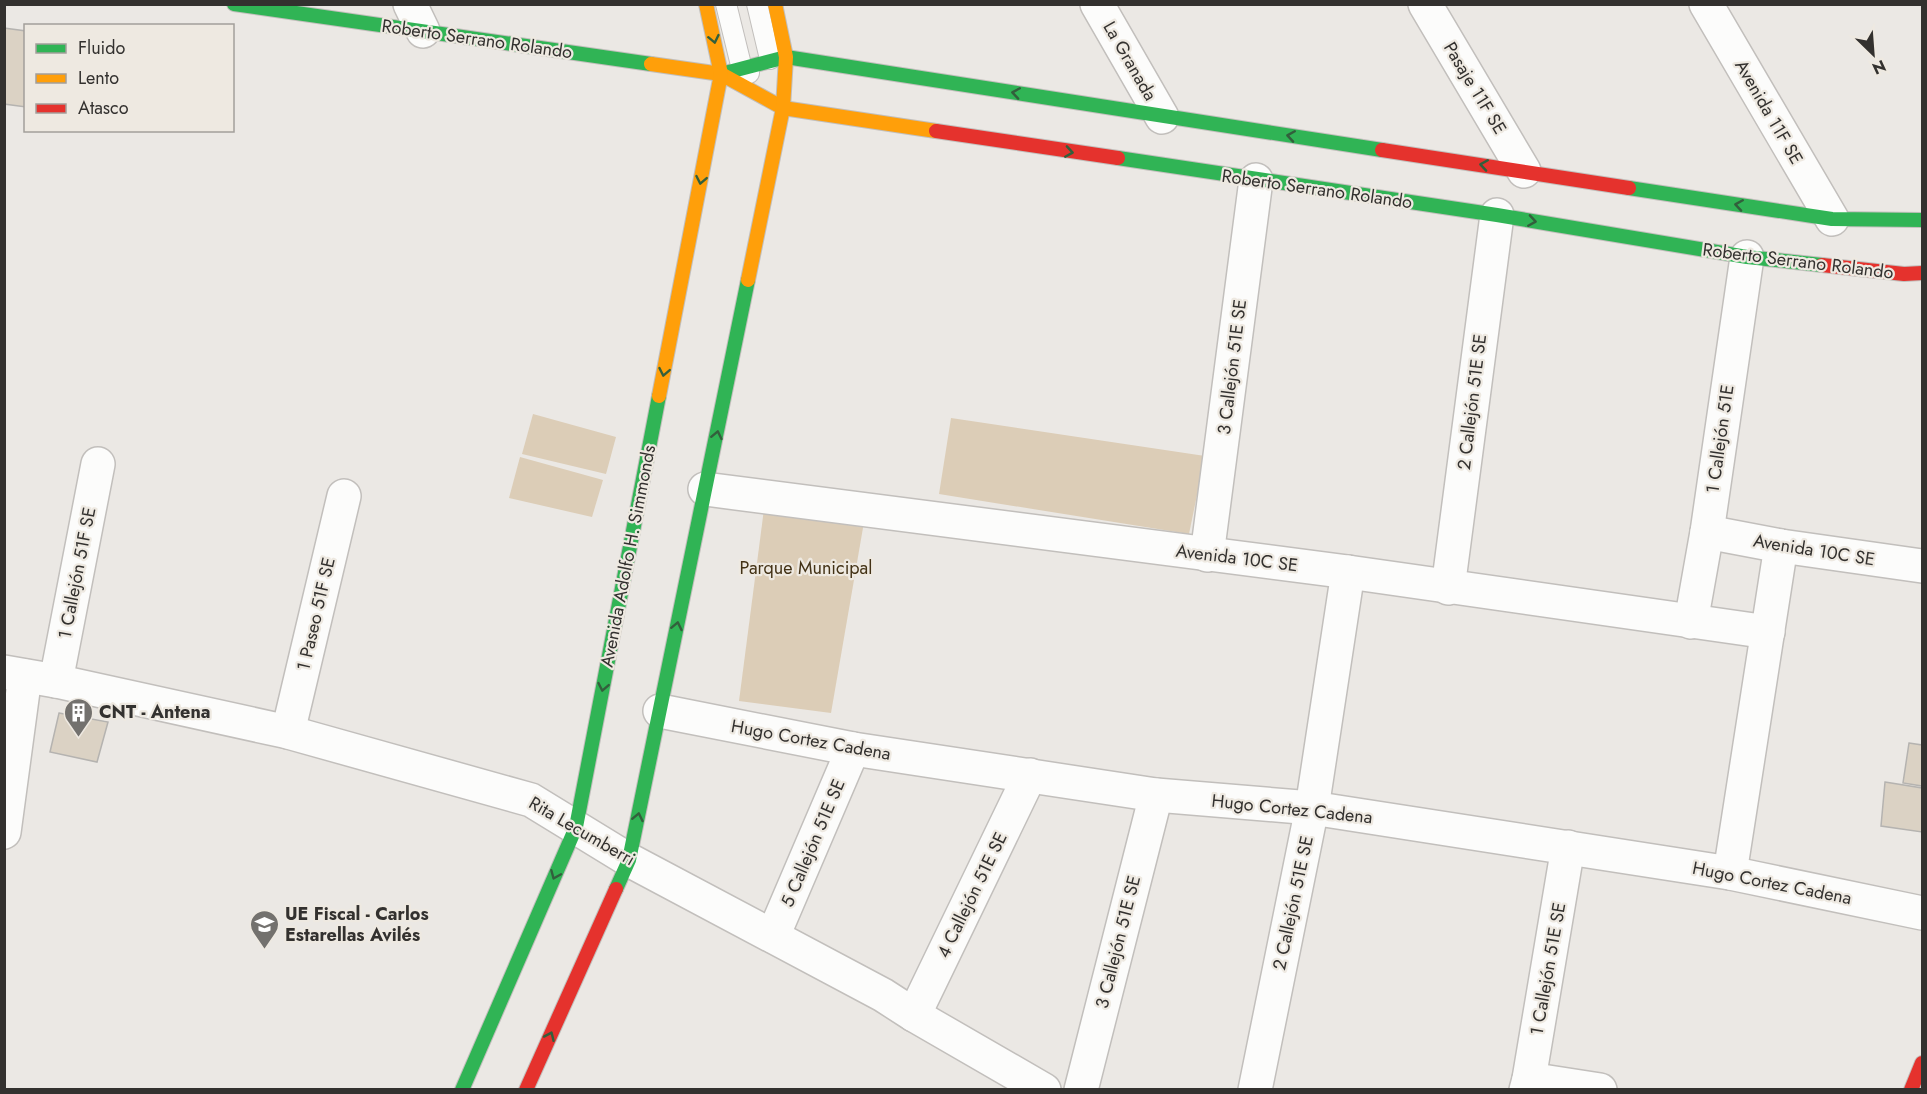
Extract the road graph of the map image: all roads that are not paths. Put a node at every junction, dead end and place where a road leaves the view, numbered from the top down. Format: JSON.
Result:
{"nodes":[{"id":1,"x":234,"y":4,"type":"edge"},
{"id":2,"x":706,"y":4,"type":"edge"},
{"id":3,"x":726,"y":4,"type":"edge"},
{"id":4,"x":757,"y":4,"type":"edge"},
{"id":5,"x":775,"y":4,"type":"edge"},
{"id":6,"x":1097,"y":4,"type":"edge"},
{"id":7,"x":1425,"y":4,"type":"edge"},
{"id":8,"x":1707,"y":4,"type":"edge"},
{"id":9,"x":417,"y":18,"type":"edge"},
{"id":10,"x":781,"y":64,"type":"junction"},
{"id":11,"x":742,"y":69,"type":"junction"},
{"id":12,"x":721,"y":74,"type":"junction"},
{"id":13,"x":784,"y":103,"type":"junction"},
{"id":14,"x":1162,"y":117,"type":"junction"},
{"id":15,"x":1524,"y":171,"type":"junction"},
{"id":16,"x":1256,"y":180,"type":"junction"},
{"id":17,"x":1497,"y":215,"type":"junction"},
{"id":18,"x":1832,"y":219,"type":"junction"},
{"id":19,"x":1923,"y":220,"type":"edge"},
{"id":20,"x":1923,"y":230,"type":"edge"},
{"id":21,"x":1747,"y":256,"type":"junction"},
{"id":22,"x":1923,"y":262,"type":"edge"},
{"id":23,"x":1923,"y":273,"type":"edge"},
{"id":24,"x":98,"y":464,"type":"dead end"},
{"id":25,"x":705,"y":489,"type":"junction"},
{"id":26,"x":344,"y":496,"type":"dead end"},
{"id":27,"x":1707,"y":532,"type":"junction"},
{"id":28,"x":1781,"y":546,"type":"junction"},
{"id":29,"x":1207,"y":555,"type":"junction"},
{"id":30,"x":1923,"y":566,"type":"edge"},
{"id":31,"x":1348,"y":572,"type":"junction"},
{"id":32,"x":1448,"y":588,"type":"junction"},
{"id":33,"x":1691,"y":622,"type":"junction"},
{"id":34,"x":1768,"y":632,"type":"junction"},
{"id":35,"x":28,"y":676,"type":"edge"},
{"id":36,"x":660,"y":711,"type":"junction"},
{"id":37,"x":288,"y":732,"type":"junction"},
{"id":38,"x":853,"y":749,"type":"junction"},
{"id":39,"x":1030,"y":775,"type":"junction"},
{"id":40,"x":1156,"y":795,"type":"junction"},
{"id":41,"x":1312,"y":808,"type":"junction"},
{"id":42,"x":576,"y":827,"type":"junction"},
{"id":43,"x":4,"y":832,"type":"edge"},
{"id":44,"x":1568,"y":847,"type":"junction"},
{"id":45,"x":629,"y":860,"type":"junction"},
{"id":46,"x":1730,"y":873,"type":"junction"},
{"id":47,"x":1923,"y":914,"type":"edge"},
{"id":48,"x":773,"y":936,"type":"junction"},
{"id":49,"x":914,"y":1015,"type":"junction"},
{"id":50,"x":1923,"y":1063,"type":"edge"},
{"id":51,"x":1528,"y":1084,"type":"edge"},
{"id":52,"x":462,"y":1089,"type":"edge"},
{"id":53,"x":526,"y":1089,"type":"edge"},
{"id":54,"x":1044,"y":1089,"type":"edge"},
{"id":55,"x":1081,"y":1089,"type":"edge"},
{"id":56,"x":1255,"y":1089,"type":"edge"},
{"id":57,"x":1600,"y":1089,"type":"edge"},
{"id":58,"x":1911,"y":1089,"type":"edge"}],
"edges":[{"from":1,"to":9,"type":"main road","name":"Roberto Serrano Rolando"},
{"from":2,"to":12,"type":"main road","name":"Avenida Adolfo H. Simmonds","one_way":true},
{"from":3,"to":11,"type":"lane"},
{"from":4,"to":10,"type":"lane"},
{"from":5,"to":10,"type":"main road"},
{"from":6,"to":14,"type":"street","name":"La Granada"},
{"from":7,"to":15,"type":"street","name":"Pasaje 11F SE"},
{"from":8,"to":18,"type":"street","name":"Avenida 11F SE"},
{"from":9,"to":12,"type":"main road","name":"Roberto Serrano Rolando"},
{"from":10,"to":11,"type":"main road","name":"Roberto Serrano Rolando"},
{"from":10,"to":13,"type":"main road"},
{"from":14,"to":10,"type":"main road","name":"Roberto Serrano Rolando","one_way":true},
{"from":10,"to":20,"type":"lane","name":"Roberto Serrano Rolando"},
{"from":11,"to":12,"type":"main road","name":"Roberto Serrano Rolando"},
{"from":11,"to":13,"type":"lane","name":"Roberto Serrano Rolando"},
{"from":12,"to":13,"type":"main road","name":"Roberto Serrano Rolando"},
{"from":12,"to":42,"type":"main road","name":"Avenida Adolfo H. Simmonds","one_way":true},
{"from":13,"to":16,"type":"main road","name":"Roberto Serrano Rolando","one_way":true},
{"from":13,"to":22,"type":"lane","name":"Roberto Serrano Rolando"},
{"from":25,"to":13,"type":"main road","one_way":true},
{"from":15,"to":14,"type":"main road","name":"Roberto Serrano Rolando","one_way":true},
{"from":18,"to":15,"type":"main road","name":"Roberto Serrano Rolando","one_way":true},
{"from":16,"to":17,"type":"main road","name":"Roberto Serrano Rolando"},
{"from":16,"to":29,"type":"street","name":"3 Callejón 51E SE"},
{"from":17,"to":21,"type":"main road","name":"Roberto Serrano Rolando","one_way":true},
{"from":17,"to":32,"type":"street","name":"2 Callejón 51E SE"},
{"from":18,"to":19,"type":"main road","name":"Roberto Serrano Rolando"},
{"from":21,"to":23,"type":"main road","name":"Roberto Serrano Rolando"},
{"from":21,"to":27,"type":"street","name":"1 Callejón 51E"},
{"from":24,"to":35,"type":"street","name":"1 Callejón 51F SE"},
{"from":25,"to":29,"type":"street","name":"Avenida 10C SE"},
{"from":36,"to":25,"type":"main road","one_way":true},
{"from":26,"to":37,"type":"street","name":"1 Paseo 51F SE"},
{"from":27,"to":28,"type":"street","name":"Avenida 10C SE"},
{"from":27,"to":33,"type":"street","name":"1 Callejón 51E"},
{"from":28,"to":30,"type":"street","name":"Avenida 10C SE"},
{"from":28,"to":34,"type":"street"},
{"from":29,"to":31,"type":"street","name":"Avenida 10C SE"},
{"from":31,"to":32,"type":"street","name":"Avenida 10C SE"},
{"from":31,"to":41,"type":"street","name":"2 Callejón 51E SE"},
{"from":32,"to":33,"type":"street","name":"Avenida 10C SE"},
{"from":33,"to":34,"type":"street","name":"Avenida 10C SE"},
{"from":34,"to":46,"type":"street"},
{"from":35,"to":37,"type":"street","name":"Rita Lecumberri"},
{"from":35,"to":43,"type":"street","name":"1 Callejón 51F SE"},
{"from":36,"to":38,"type":"street","name":"Hugo Cortez Cadena"},
{"from":45,"to":36,"type":"main road","one_way":true},
{"from":37,"to":42,"type":"street","name":"Rita Lecumberri"},
{"from":38,"to":39,"type":"street","name":"Hugo Cortez Cadena"},
{"from":38,"to":48,"type":"street","name":"5 Callejón 51E SE"},
{"from":39,"to":40,"type":"street","name":"Hugo Cortez Cadena"},
{"from":39,"to":49,"type":"street","name":"4 Callejón 51E SE"},
{"from":40,"to":41,"type":"street","name":"Hugo Cortez Cadena"},
{"from":40,"to":55,"type":"street","name":"3 Callejón 51E SE"},
{"from":41,"to":44,"type":"street","name":"Hugo Cortez Cadena"},
{"from":41,"to":56,"type":"street","name":"2 Callejón 51E SE"},
{"from":42,"to":45,"type":"street","name":"Rita Lecumberri"},
{"from":42,"to":52,"type":"main road","name":"Avenida Adolfo H. Simmonds","one_way":true},
{"from":44,"to":46,"type":"street","name":"Hugo Cortez Cadena"},
{"from":44,"to":51,"type":"street","name":"1 Callejón 51E SE"},
{"from":45,"to":48,"type":"street","name":"Rita Lecumberri"},
{"from":53,"to":45,"type":"main road","one_way":true},
{"from":46,"to":47,"type":"street","name":"Hugo Cortez Cadena"},
{"from":48,"to":49,"type":"street","name":"Rita Lecumberri"},
{"from":49,"to":54,"type":"street","name":"Rita Lecumberri"},
{"from":50,"to":58,"type":"main road"},
{"from":51,"to":57,"type":"street"}]}
